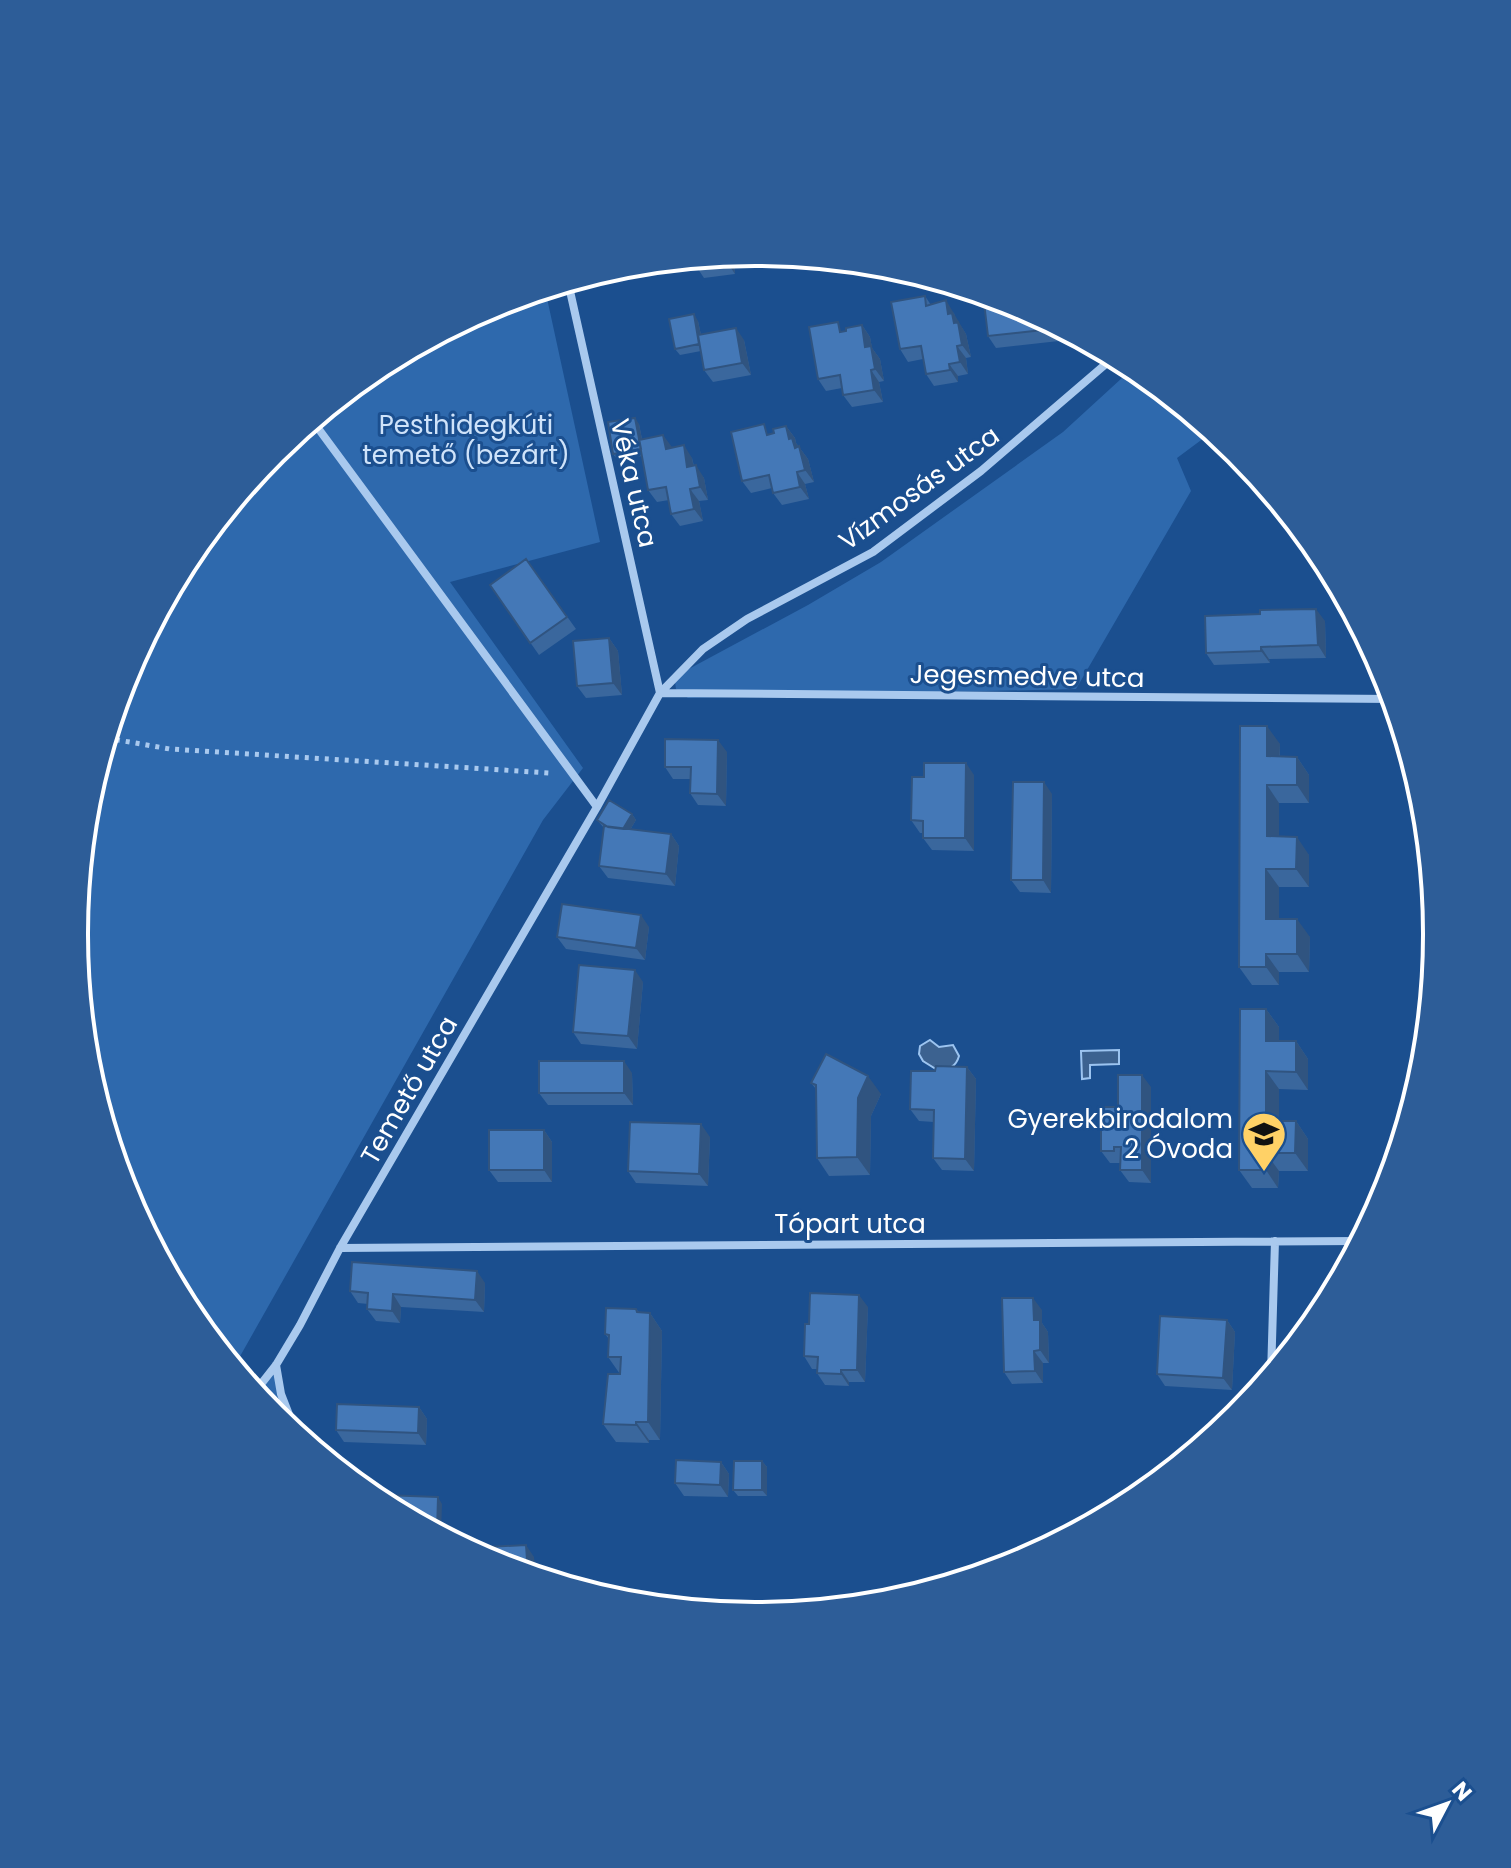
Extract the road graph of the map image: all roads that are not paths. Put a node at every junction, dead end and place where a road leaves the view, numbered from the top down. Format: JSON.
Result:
{"nodes":[{"id":1,"x":570,"y":293,"type":"edge"},
{"id":2,"x":1104,"y":365,"type":"edge"},
{"id":3,"x":319,"y":429,"type":"edge"},
{"id":4,"x":660,"y":693,"type":"junction"},
{"id":5,"x":1380,"y":699,"type":"edge"},
{"id":6,"x":597,"y":807,"type":"junction"},
{"id":7,"x":1275,"y":1241,"type":"junction"},
{"id":8,"x":1348,"y":1241,"type":"edge"},
{"id":9,"x":340,"y":1248,"type":"junction"},
{"id":10,"x":1272,"y":1356,"type":"edge"},
{"id":11,"x":276,"y":1365,"type":"junction"},
{"id":12,"x":262,"y":1383,"type":"edge"},
{"id":13,"x":287,"y":1409,"type":"edge"}],
"edges":[{"from":1,"to":4,"type":"street","name":"Véka utca"},
{"from":2,"to":4,"type":"street","name":"Vízmosás utca"},
{"from":3,"to":6,"type":"street"},
{"from":4,"to":5,"type":"street","name":"Jegesmedve utca"},
{"from":4,"to":6,"type":"street","name":"Temető utca"},
{"from":6,"to":9,"type":"street","name":"Temető utca"},
{"from":7,"to":8,"type":"street","name":"Tópart utca"},
{"from":7,"to":9,"type":"street","name":"Tópart utca"},
{"from":7,"to":10,"type":"street"},
{"from":9,"to":11,"type":"street","name":"Temető utca"},
{"from":11,"to":12,"type":"street","name":"Temető utca"},
{"from":11,"to":13,"type":"street"}]}
